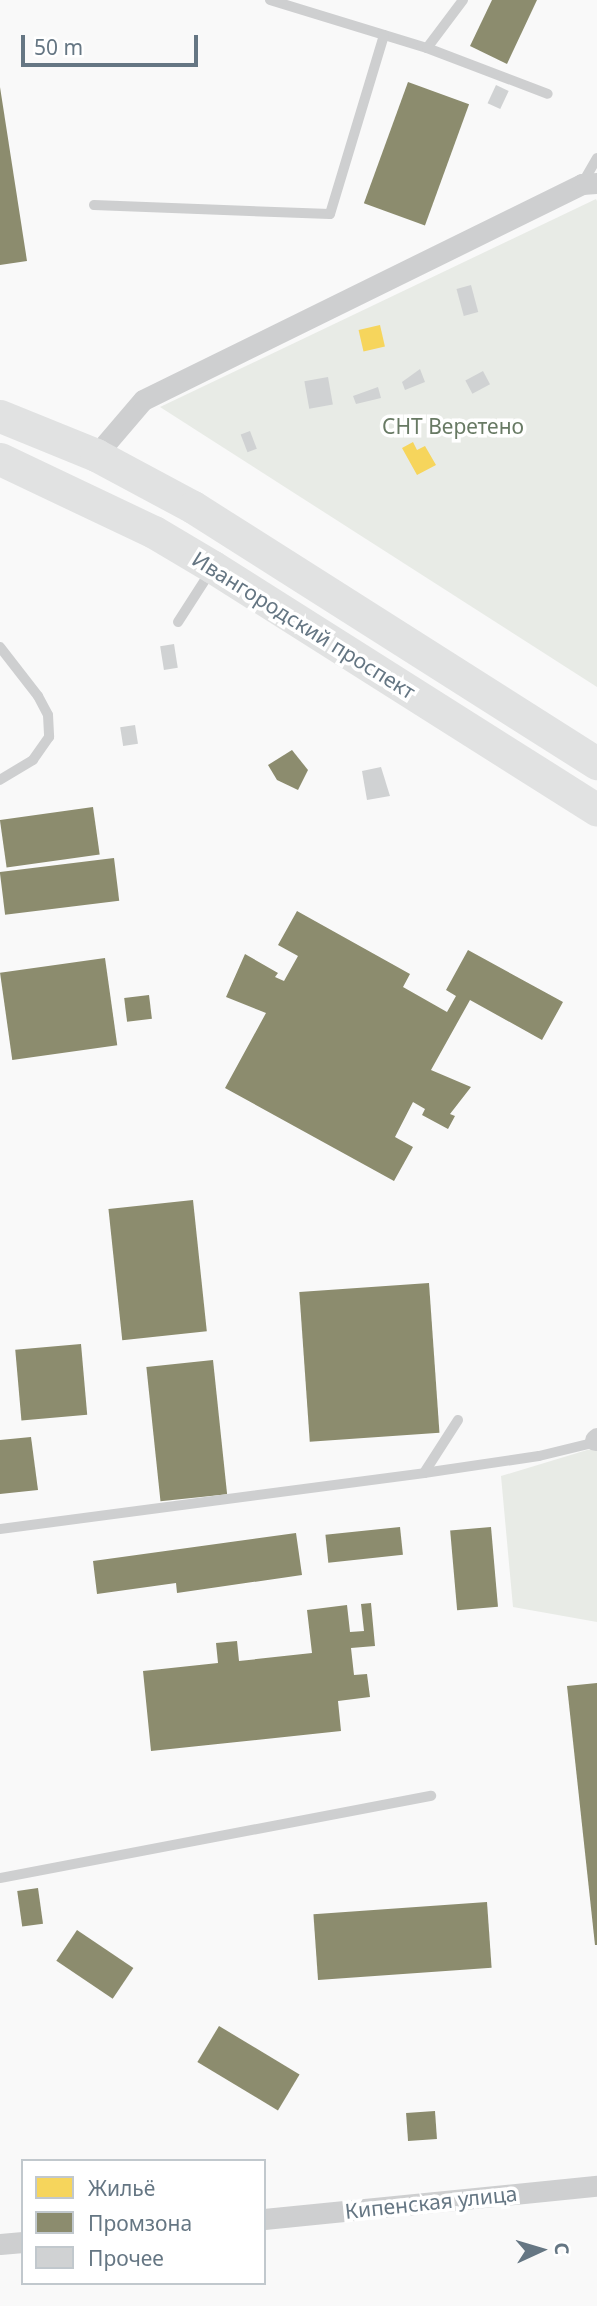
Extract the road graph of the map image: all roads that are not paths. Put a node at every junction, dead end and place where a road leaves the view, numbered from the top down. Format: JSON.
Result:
{"nodes":[{"id":1,"x":270,"y":0,"type":"edge"},
{"id":2,"x":463,"y":0,"type":"edge"},
{"id":3,"x":384,"y":34,"type":"junction"},
{"id":4,"x":427,"y":48,"type":"junction"},
{"id":5,"x":548,"y":94,"type":"dead end"},
{"id":6,"x":597,"y":158,"type":"edge"},
{"id":7,"x":589,"y":184,"type":"edge"},
{"id":8,"x":94,"y":205,"type":"dead end"},
{"id":9,"x":0,"y":416,"type":"edge"},
{"id":10,"x":96,"y":455,"type":"junction"},
{"id":11,"x":0,"y":458,"type":"edge"},
{"id":12,"x":214,"y":567,"type":"junction"},
{"id":13,"x":178,"y":622,"type":"dead end"},
{"id":14,"x":0,"y":647,"type":"edge"},
{"id":15,"x":597,"y":763,"type":"edge"},
{"id":16,"x":0,"y":780,"type":"edge"},
{"id":17,"x":597,"y":810,"type":"edge"},
{"id":18,"x":458,"y":1420,"type":"dead end"},
{"id":19,"x":596,"y":1440,"type":"edge"},
{"id":20,"x":424,"y":1473,"type":"junction"},
{"id":21,"x":0,"y":1528,"type":"edge"},
{"id":22,"x":431,"y":1796,"type":"dead end"},
{"id":23,"x":0,"y":1878,"type":"edge"},
{"id":24,"x":597,"y":2186,"type":"edge"},
{"id":25,"x":266,"y":2219,"type":"edge"},
{"id":26,"x":21,"y":2242,"type":"edge"},
{"id":27,"x":0,"y":2244,"type":"edge"}],
"edges":[{"from":1,"to":3,"type":"lane"},
{"from":2,"to":4,"type":"lane"},
{"from":3,"to":4,"type":"lane"},
{"from":3,"to":8,"type":"lane"},
{"from":4,"to":5,"type":"lane"},
{"from":6,"to":7,"type":"lane"},
{"from":7,"to":10,"type":"street"},
{"from":9,"to":10,"type":"highway","name":"Ивангородский проспект"},
{"from":10,"to":15,"type":"highway","name":"Ивангородский проспект"},
{"from":11,"to":12,"type":"highway","name":"Ивангородский проспект"},
{"from":12,"to":13,"type":"lane"},
{"from":12,"to":17,"type":"highway","name":"Ивангородский проспект"},
{"from":14,"to":16,"type":"lane"},
{"from":18,"to":20,"type":"lane"},
{"from":19,"to":20,"type":"lane"},
{"from":20,"to":21,"type":"lane"},
{"from":22,"to":23,"type":"lane"},
{"from":24,"to":25,"type":"street","name":"Кипенская улица"},
{"from":26,"to":27,"type":"street"}]}
